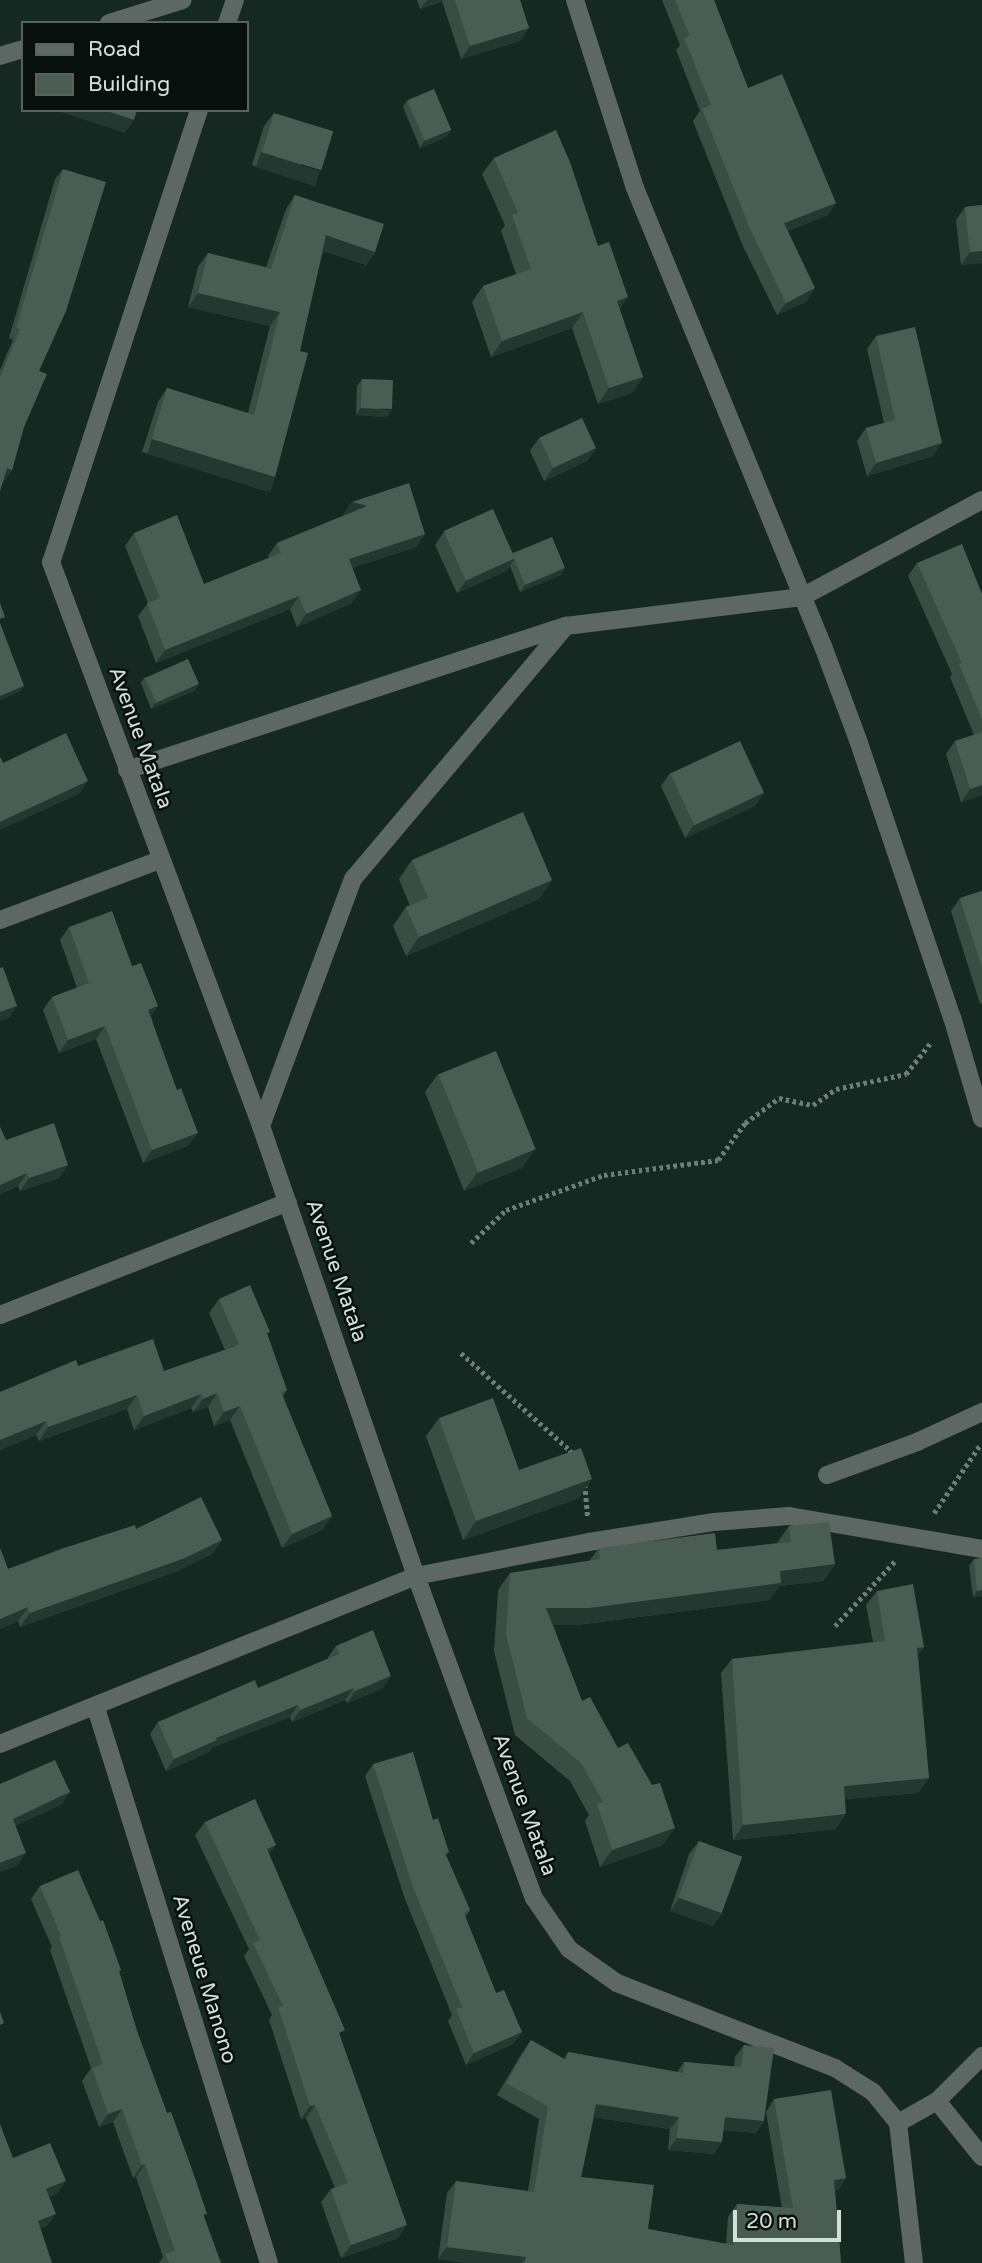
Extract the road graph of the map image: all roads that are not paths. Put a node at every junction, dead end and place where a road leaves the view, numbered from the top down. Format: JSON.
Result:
{"nodes":[{"id":1,"x":183,"y":0,"type":"edge"},
{"id":2,"x":235,"y":0,"type":"edge"},
{"id":3,"x":575,"y":0,"type":"edge"},
{"id":4,"x":115,"y":21,"type":"edge"},
{"id":5,"x":228,"y":21,"type":"edge"},
{"id":6,"x":21,"y":50,"type":"edge"},
{"id":7,"x":0,"y":56,"type":"edge"},
{"id":8,"x":198,"y":112,"type":"edge"},
{"id":9,"x":982,"y":500,"type":"edge"},
{"id":10,"x":802,"y":597,"type":"junction"},
{"id":11,"x":566,"y":626,"type":"junction"},
{"id":12,"x":127,"y":770,"type":"junction"},
{"id":13,"x":160,"y":860,"type":"junction"},
{"id":14,"x":0,"y":920,"type":"edge"},
{"id":15,"x":982,"y":1119,"type":"edge"},
{"id":16,"x":261,"y":1126,"type":"junction"},
{"id":17,"x":288,"y":1202,"type":"junction"},
{"id":18,"x":0,"y":1315,"type":"edge"},
{"id":19,"x":982,"y":1412,"type":"edge"},
{"id":20,"x":827,"y":1475,"type":"dead end"},
{"id":21,"x":982,"y":1549,"type":"edge"},
{"id":22,"x":416,"y":1576,"type":"junction"},
{"id":23,"x":96,"y":1708,"type":"junction"},
{"id":24,"x":0,"y":1744,"type":"edge"},
{"id":25,"x":982,"y":2056,"type":"edge"},
{"id":26,"x":937,"y":2101,"type":"junction"},
{"id":27,"x":898,"y":2123,"type":"junction"},
{"id":28,"x":982,"y":2157,"type":"edge"},
{"id":29,"x":269,"y":2263,"type":"edge"},
{"id":30,"x":914,"y":2263,"type":"edge"}],
"edges":[{"from":1,"to":4,"type":"street"},
{"from":2,"to":5,"type":"street"},
{"from":3,"to":10,"type":"street"},
{"from":6,"to":7,"type":"street"},
{"from":8,"to":12,"type":"street","name":"Avenue Matala"},
{"from":9,"to":10,"type":"street"},
{"from":10,"to":11,"type":"street"},
{"from":10,"to":15,"type":"street"},
{"from":11,"to":12,"type":"street"},
{"from":11,"to":16,"type":"street"},
{"from":12,"to":13,"type":"street","name":"Avenue Matala"},
{"from":13,"to":14,"type":"street"},
{"from":13,"to":16,"type":"street","name":"Avenue Matala"},
{"from":16,"to":17,"type":"street","name":"Avenue Matala"},
{"from":17,"to":18,"type":"street"},
{"from":17,"to":22,"type":"street","name":"Avenue Matala"},
{"from":19,"to":20,"type":"street"},
{"from":21,"to":22,"type":"street"},
{"from":22,"to":23,"type":"street"},
{"from":22,"to":27,"type":"street","name":"Avenue Matala"},
{"from":23,"to":24,"type":"street"},
{"from":23,"to":29,"type":"street","name":"Aveneue Manono"},
{"from":25,"to":26,"type":"street"},
{"from":26,"to":27,"type":"street"},
{"from":26,"to":28,"type":"street"},
{"from":27,"to":30,"type":"street"}]}
